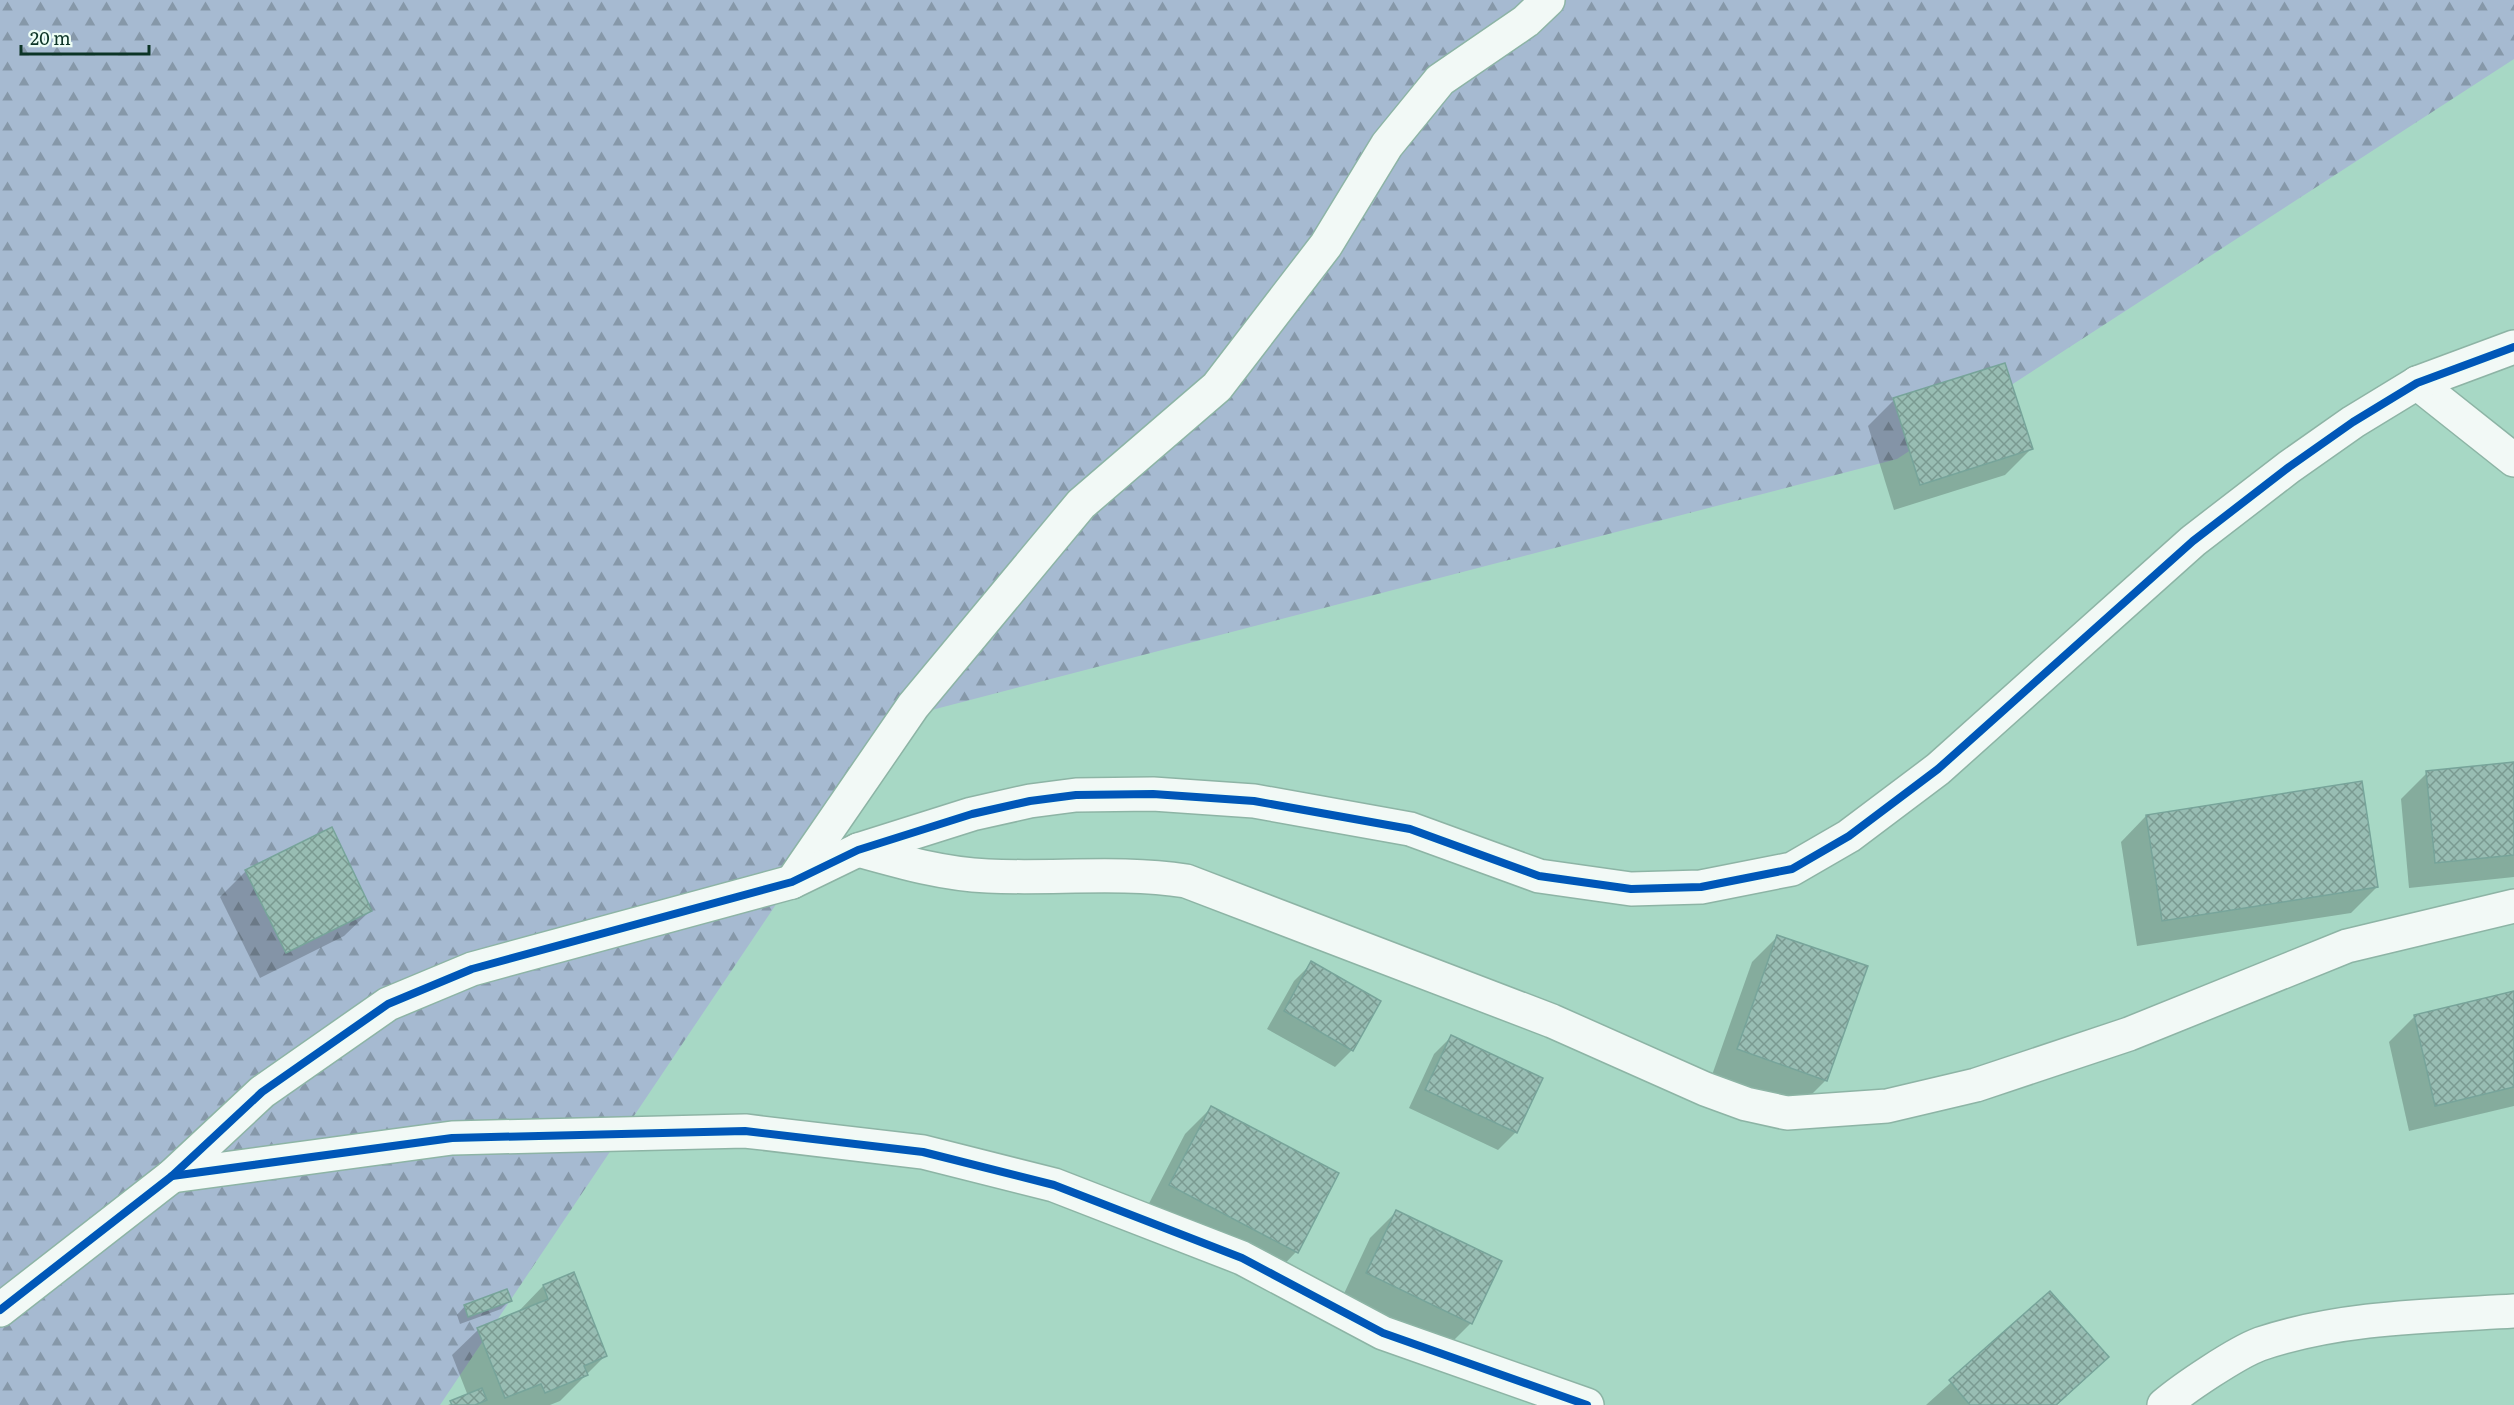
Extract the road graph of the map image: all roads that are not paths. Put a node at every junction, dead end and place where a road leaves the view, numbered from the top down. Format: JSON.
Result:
{"nodes":[{"id":1,"x":1548,"y":0,"type":"edge"},
{"id":2,"x":2514,"y":347,"type":"edge"},
{"id":3,"x":2417,"y":384,"type":"junction"},
{"id":4,"x":2514,"y":460,"type":"edge"},
{"id":5,"x":858,"y":850,"type":"junction"},
{"id":6,"x":792,"y":882,"type":"junction"},
{"id":7,"x":2514,"y":906,"type":"edge"},
{"id":8,"x":172,"y":1176,"type":"junction"},
{"id":9,"x":0,"y":1310,"type":"edge"},
{"id":10,"x":2514,"y":1311,"type":"edge"},
{"id":11,"x":1587,"y":1405,"type":"edge"},
{"id":12,"x":2164,"y":1405,"type":"edge"}],
"edges":[{"from":1,"to":6,"type":"street"},
{"from":2,"to":3,"type":"street"},
{"from":3,"to":4,"type":"street"},
{"from":3,"to":5,"type":"street"},
{"from":5,"to":6,"type":"street"},
{"from":5,"to":7,"type":"street"},
{"from":6,"to":8,"type":"street"},
{"from":8,"to":9,"type":"street"},
{"from":8,"to":11,"type":"street"},
{"from":10,"to":12,"type":"street"}]}
